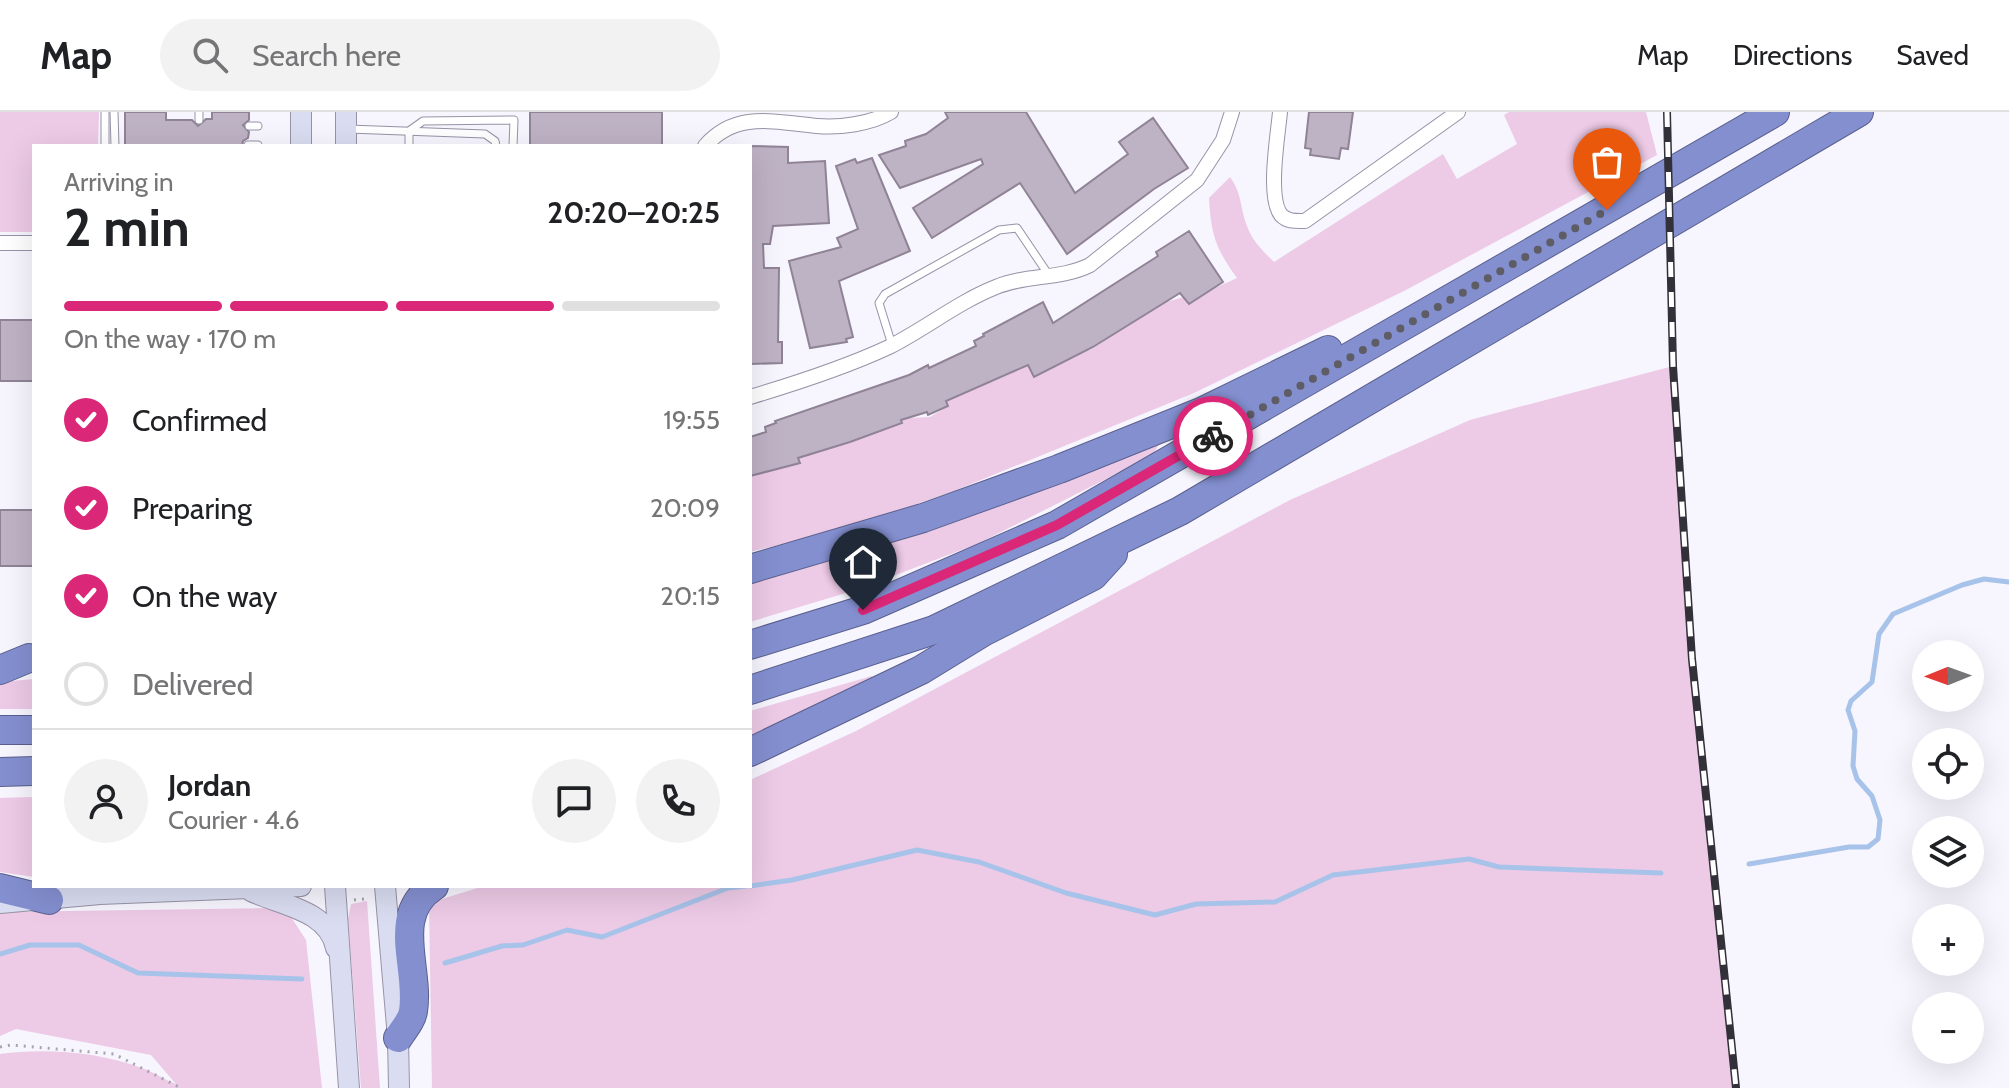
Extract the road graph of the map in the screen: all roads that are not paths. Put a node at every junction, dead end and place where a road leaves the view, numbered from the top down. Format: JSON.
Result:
{"nodes":[{"id":1,"x":105,"y":112,"type":"edge"},
{"id":2,"x":114,"y":112,"type":"edge"},
{"id":3,"x":301,"y":112,"type":"edge"},
{"id":4,"x":891,"y":112,"type":"edge"},
{"id":5,"x":1232,"y":112,"type":"edge"},
{"id":6,"x":1280,"y":112,"type":"edge"},
{"id":7,"x":1458,"y":112,"type":"edge"},
{"id":8,"x":1775,"y":112,"type":"edge"},
{"id":9,"x":1859,"y":112,"type":"edge"},
{"id":10,"x":249,"y":126,"type":"dead end"},
{"id":11,"x":258,"y":126,"type":"dead end"},
{"id":12,"x":346,"y":129,"type":"edge"},
{"id":13,"x":409,"y":131,"type":"junction"},
{"id":14,"x":105,"y":144,"type":"edge"},
{"id":15,"x":115,"y":144,"type":"edge"},
{"id":16,"x":301,"y":144,"type":"edge"},
{"id":17,"x":409,"y":144,"type":"edge"},
{"id":18,"x":496,"y":144,"type":"edge"},
{"id":19,"x":513,"y":144,"type":"edge"},
{"id":20,"x":706,"y":144,"type":"edge"},
{"id":21,"x":0,"y":243,"type":"edge"},
{"id":22,"x":32,"y":243,"type":"edge"},
{"id":23,"x":1049,"y":276,"type":"junction"},
{"id":24,"x":1408,"y":324,"type":"junction"},
{"id":25,"x":892,"y":345,"type":"junction"},
{"id":26,"x":752,"y":396,"type":"edge"},
{"id":27,"x":1129,"y":537,"type":"junction"},
{"id":28,"x":752,"y":568,"type":"edge"},
{"id":29,"x":752,"y":644,"type":"edge"},
{"id":30,"x":0,"y":658,"type":"edge"},
{"id":31,"x":32,"y":658,"type":"edge"},
{"id":32,"x":0,"y":670,"type":"edge"},
{"id":33,"x":752,"y":689,"type":"edge"},
{"id":34,"x":0,"y":730,"type":"edge"},
{"id":35,"x":32,"y":730,"type":"edge"},
{"id":36,"x":752,"y":751,"type":"edge"},
{"id":37,"x":32,"y":771,"type":"edge"},
{"id":38,"x":0,"y":772,"type":"edge"},
{"id":39,"x":0,"y":888,"type":"edge"},
{"id":40,"x":274,"y":888,"type":"edge"},
{"id":41,"x":335,"y":888,"type":"edge"},
{"id":42,"x":385,"y":888,"type":"edge"},
{"id":43,"x":431,"y":888,"type":"edge"},
{"id":44,"x":172,"y":889,"type":"edge"},
{"id":45,"x":248,"y":890,"type":"junction"},
{"id":46,"x":49,"y":900,"type":"junction"},
{"id":47,"x":0,"y":903,"type":"edge"},
{"id":48,"x":341,"y":970,"type":"junction"},
{"id":49,"x":398,"y":1038,"type":"junction"},
{"id":50,"x":349,"y":1088,"type":"edge"},
{"id":51,"x":399,"y":1088,"type":"edge"}],
"edges":[{"from":1,"to":14,"type":"lane"},
{"from":2,"to":15,"type":"lane"},
{"from":3,"to":16,"type":"main road"},
{"from":4,"to":20,"type":"street"},
{"from":5,"to":23,"type":"street"},
{"from":6,"to":7,"type":"street"},
{"from":8,"to":24,"type":"highway"},
{"from":9,"to":27,"type":"highway"},
{"from":10,"to":11,"type":"lane"},
{"from":12,"to":13,"type":"lane"},
{"from":13,"to":17,"type":"lane"},
{"from":13,"to":18,"type":"lane"},
{"from":13,"to":19,"type":"lane"},
{"from":21,"to":22,"type":"street"},
{"from":23,"to":25,"type":"street"},
{"from":23,"to":25,"type":"lane"},
{"from":24,"to":28,"type":"highway"},
{"from":24,"to":29,"type":"highway"},
{"from":25,"to":26,"type":"street"},
{"from":27,"to":33,"type":"highway"},
{"from":27,"to":36,"type":"highway"},
{"from":30,"to":31,"type":"main road"},
{"from":31,"to":32,"type":"highway"},
{"from":34,"to":35,"type":"highway"},
{"from":37,"to":38,"type":"highway"},
{"from":39,"to":46,"type":"highway"},
{"from":40,"to":45,"type":"main road"},
{"from":41,"to":48,"type":"main road"},
{"from":42,"to":49,"type":"main road"},
{"from":43,"to":49,"type":"highway"},
{"from":44,"to":45,"type":"main road"},
{"from":44,"to":46,"type":"main road"},
{"from":45,"to":48,"type":"main road"},
{"from":46,"to":47,"type":"main road"},
{"from":48,"to":50,"type":"main road"},
{"from":49,"to":51,"type":"main road"}]}
